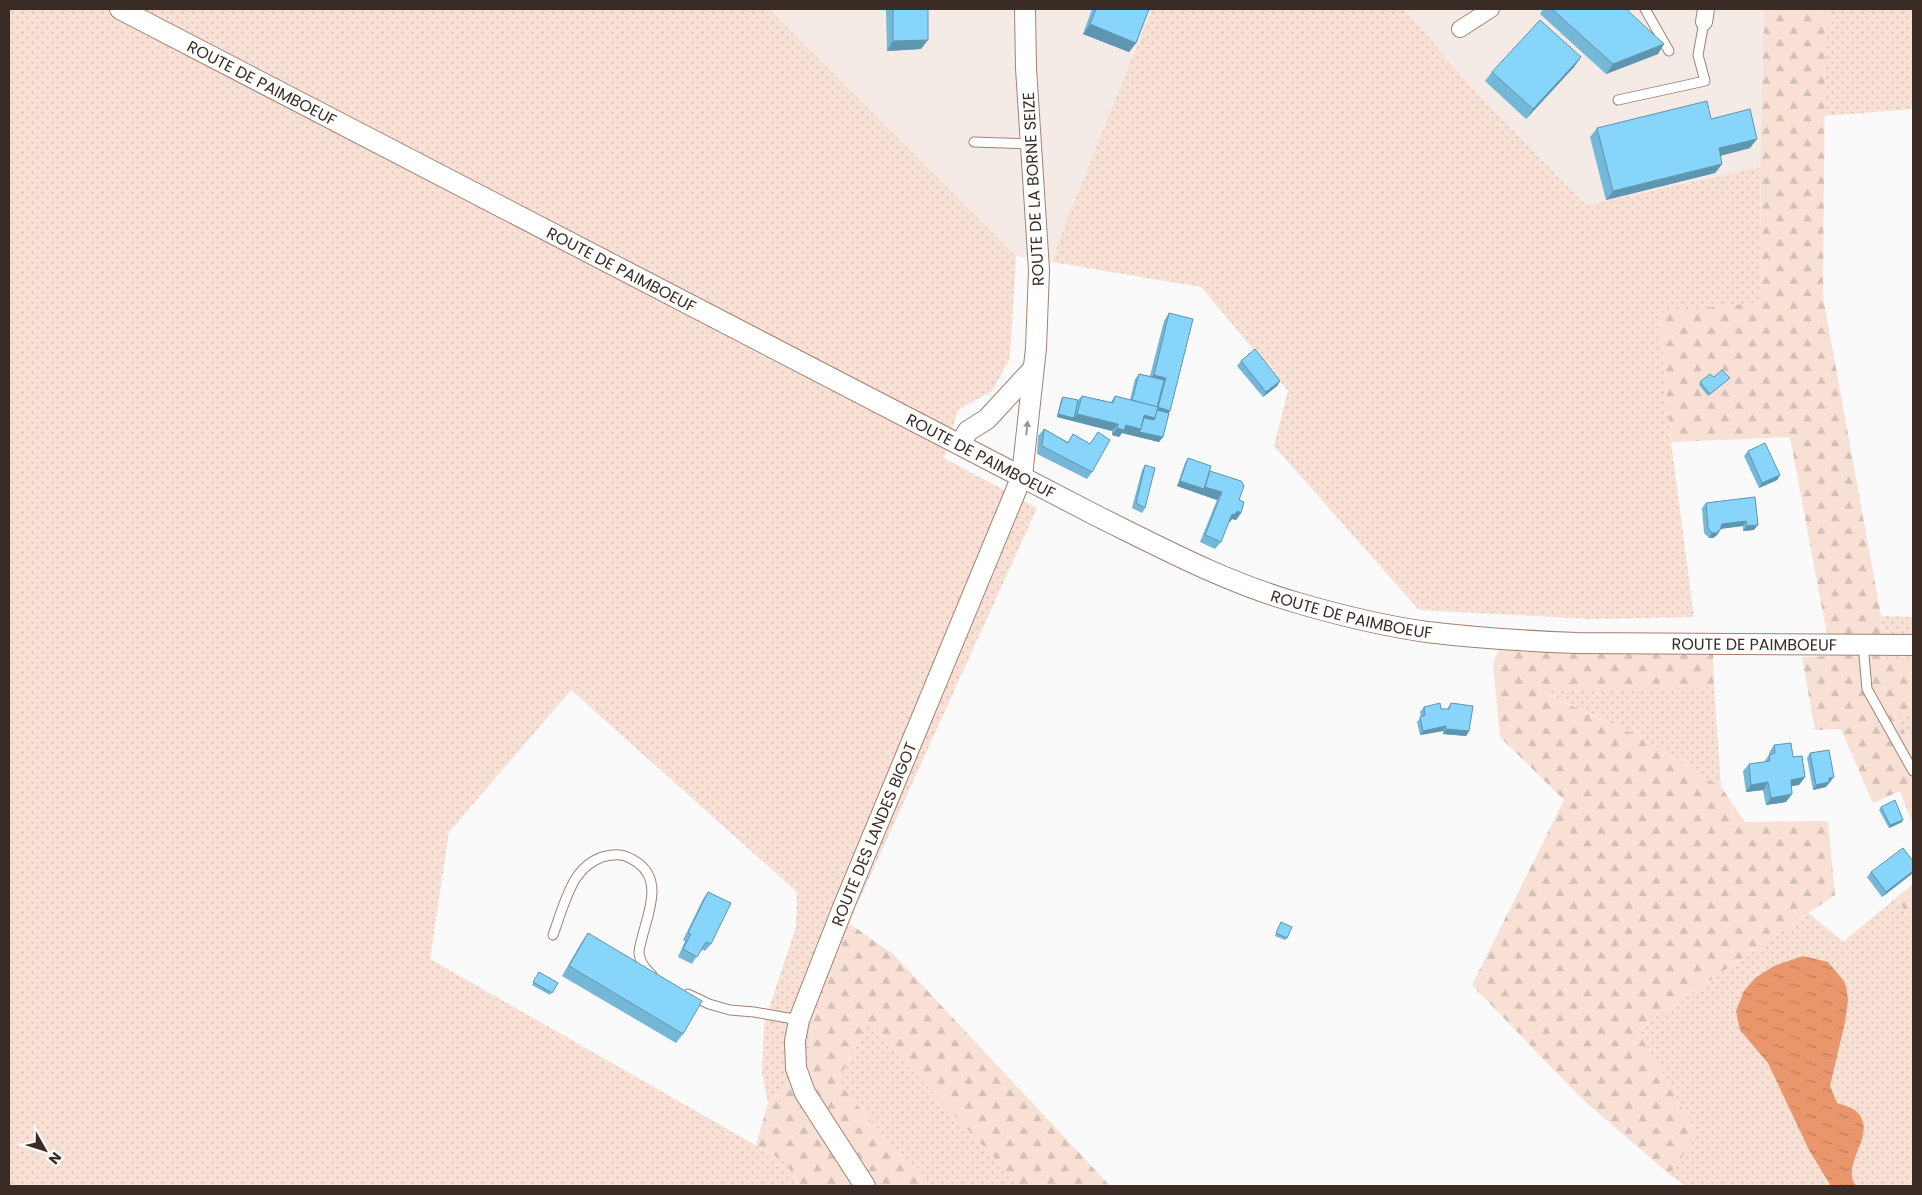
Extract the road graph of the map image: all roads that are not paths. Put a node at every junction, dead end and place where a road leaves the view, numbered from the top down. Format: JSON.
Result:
{"nodes":[{"id":1,"x":120,"y":9,"type":"edge"},
{"id":2,"x":1025,"y":9,"type":"edge"},
{"id":3,"x":1491,"y":9,"type":"edge"},
{"id":4,"x":1645,"y":9,"type":"edge"},
{"id":5,"x":1705,"y":15,"type":"edge"},
{"id":6,"x":1460,"y":29,"type":"dead end"},
{"id":7,"x":1669,"y":52,"type":"dead end"},
{"id":8,"x":1618,"y":100,"type":"dead end"},
{"id":9,"x":974,"y":142,"type":"dead end"},
{"id":10,"x":1031,"y":144,"type":"junction"},
{"id":11,"x":1033,"y":369,"type":"junction"},
{"id":12,"x":960,"y":444,"type":"junction"},
{"id":13,"x":1022,"y":476,"type":"junction"},
{"id":14,"x":1863,"y":644,"type":"junction"},
{"id":15,"x":1913,"y":644,"type":"edge"},
{"id":16,"x":1913,"y":771,"type":"edge"},
{"id":17,"x":553,"y":935,"type":"dead end"},
{"id":18,"x":662,"y":981,"type":"edge"},
{"id":19,"x":678,"y":989,"type":"edge"},
{"id":20,"x":799,"y":1020,"type":"junction"},
{"id":21,"x":865,"y":1186,"type":"edge"}],
"edges":[{"from":1,"to":12,"type":"street","name":"ROUTE DE PAIMBOEUF"},
{"from":2,"to":10,"type":"street","name":"ROUTE DE LA BORNE SEIZE"},
{"from":3,"to":6,"type":"street"},
{"from":4,"to":7,"type":"lane"},
{"from":5,"to":8,"type":"lane"},
{"from":9,"to":10,"type":"lane"},
{"from":10,"to":11,"type":"street","name":"ROUTE DE LA BORNE SEIZE"},
{"from":11,"to":12,"type":"street"},
{"from":13,"to":11,"type":"street","name":"ROUTE DE LA BORNE SEIZE","one_way":true},
{"from":12,"to":13,"type":"street","name":"ROUTE DE PAIMBOEUF"},
{"from":13,"to":14,"type":"street","name":"ROUTE DE PAIMBOEUF"},
{"from":13,"to":20,"type":"street","name":"ROUTE DES LANDES BIGOT"},
{"from":14,"to":15,"type":"street","name":"ROUTE DE PAIMBOEUF"},
{"from":14,"to":16,"type":"lane"},
{"from":17,"to":18,"type":"lane"},
{"from":19,"to":20,"type":"lane"},
{"from":20,"to":21,"type":"street","name":"ROUTE DES LANDES BIGOT"}]}
